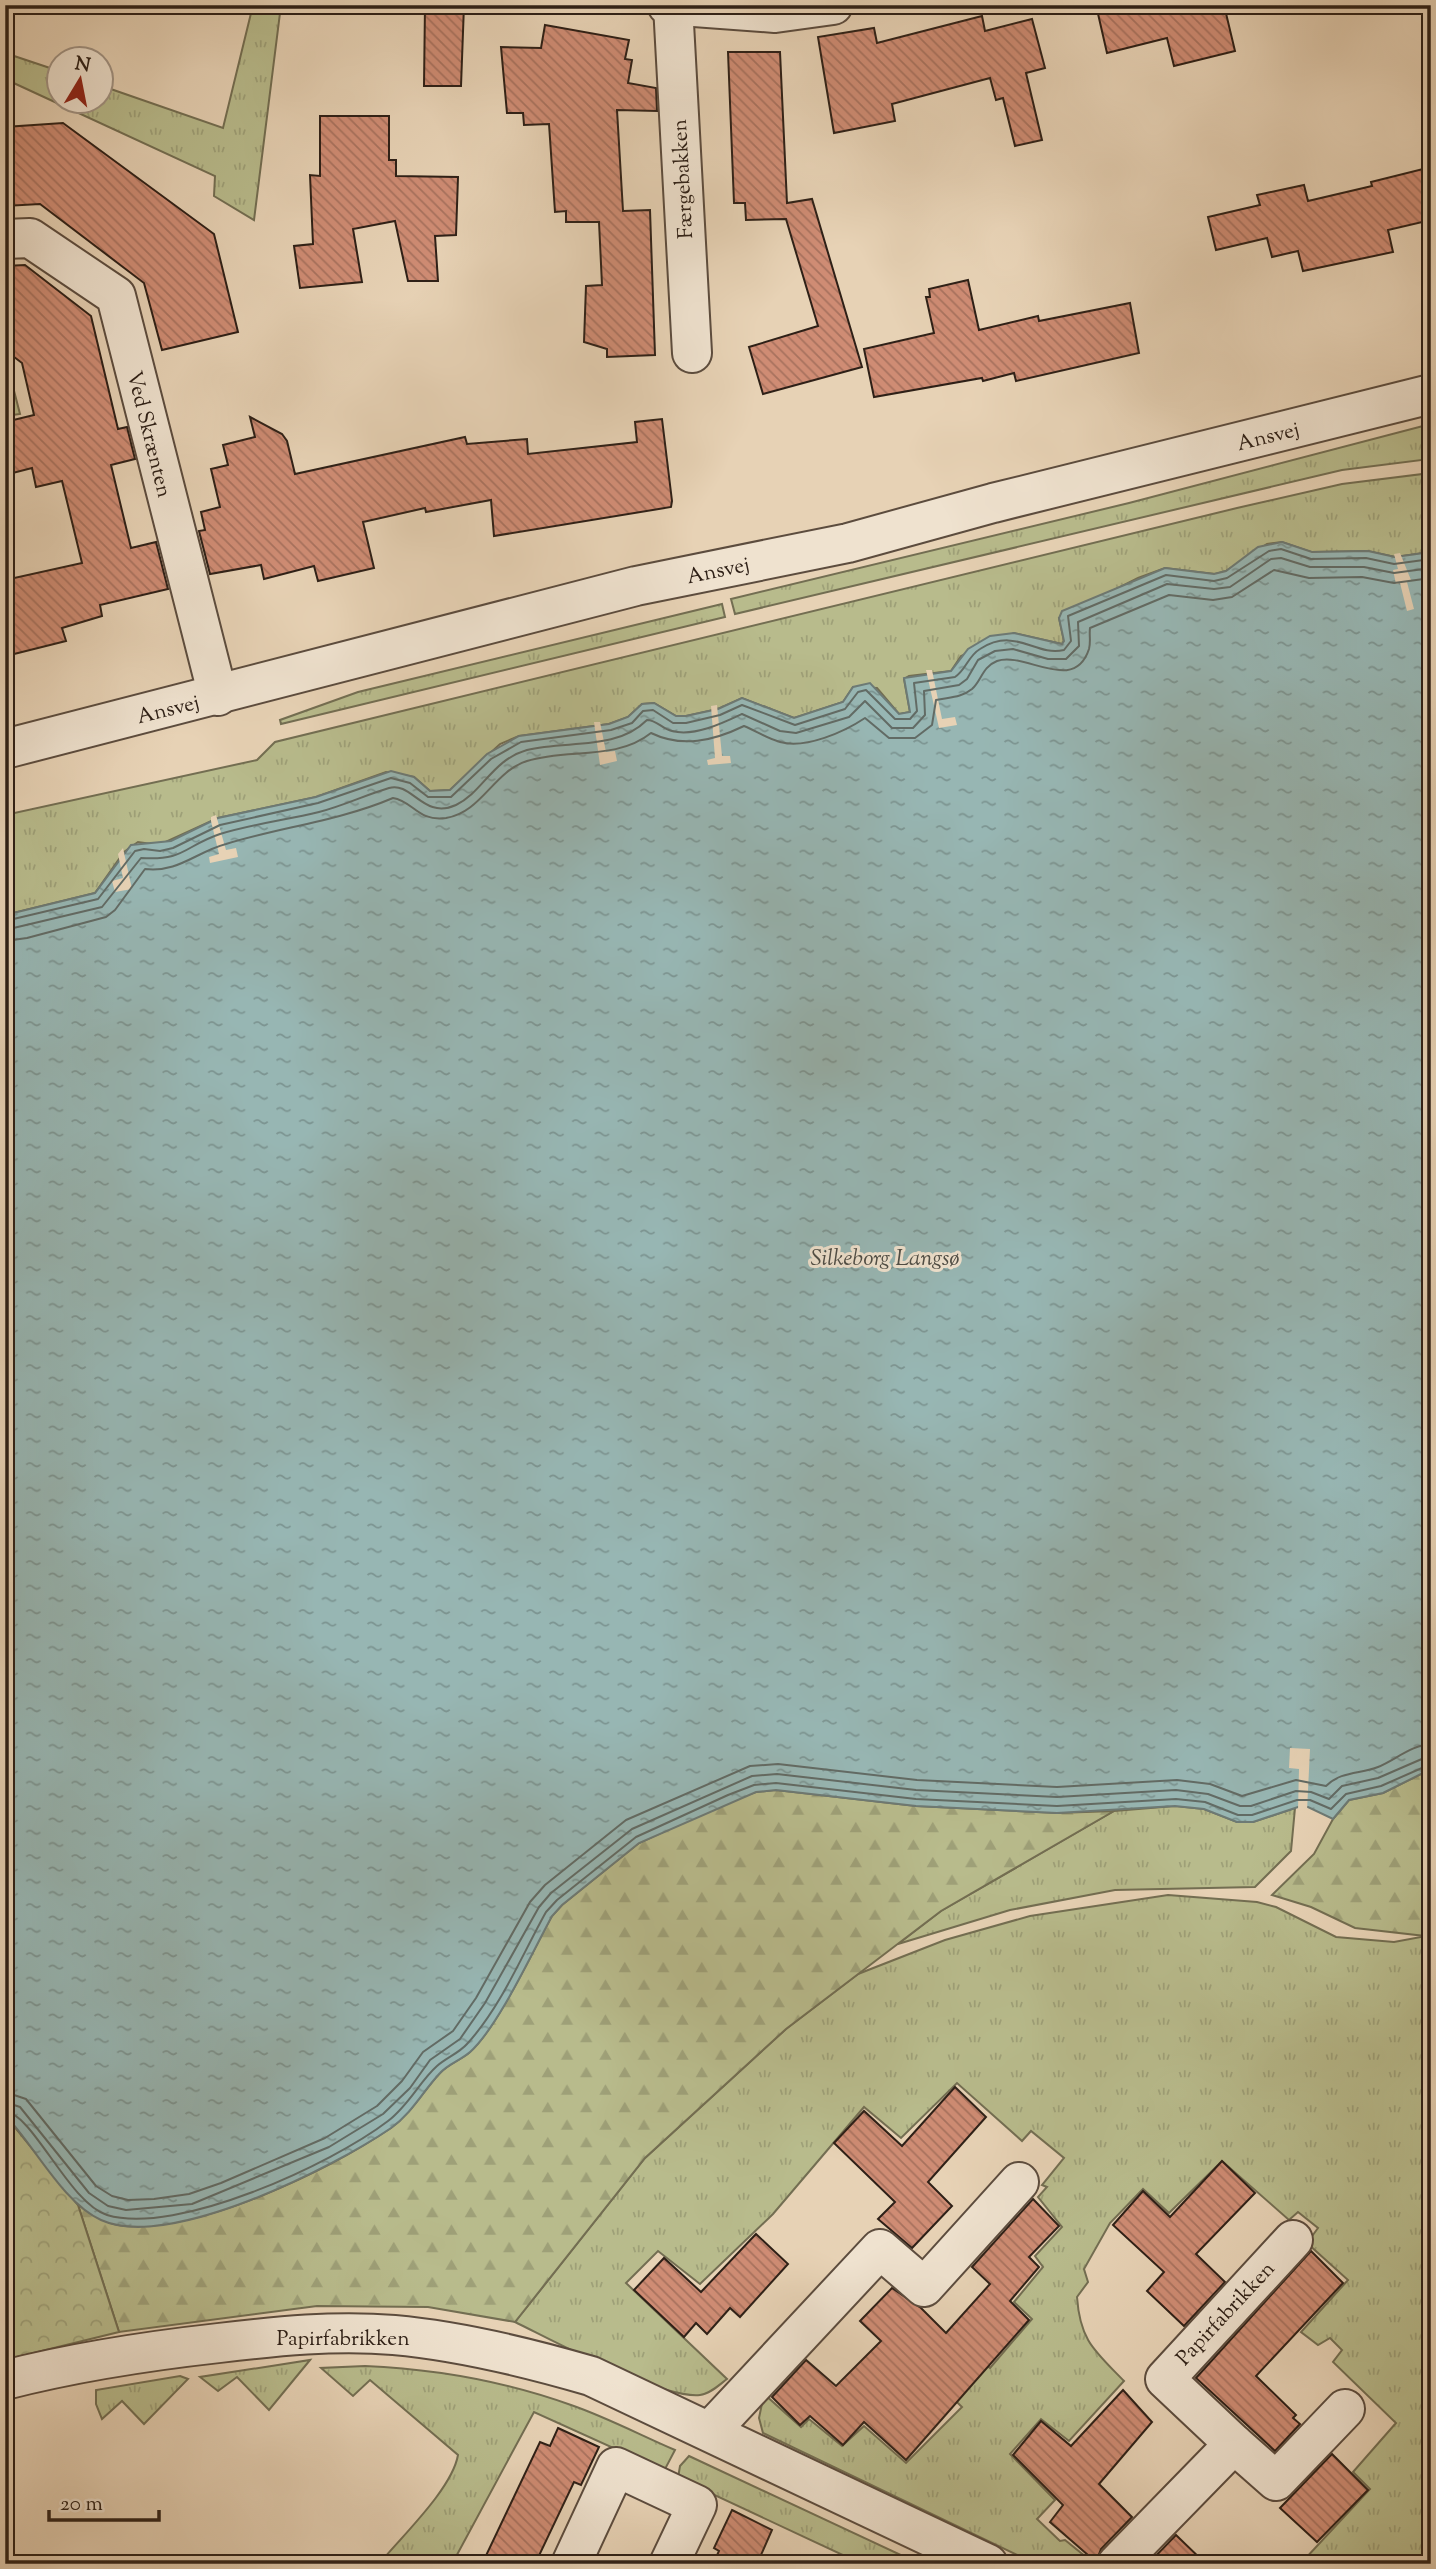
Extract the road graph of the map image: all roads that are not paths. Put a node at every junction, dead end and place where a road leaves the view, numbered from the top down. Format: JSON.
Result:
{"nodes":[{"id":1,"x":833,"y":5,"type":"edge"},
{"id":2,"x":671,"y":6,"type":"edge"},
{"id":3,"x":5,"y":239,"type":"edge"},
{"id":4,"x":692,"y":353,"type":"dead end"},
{"id":5,"x":1431,"y":394,"type":"edge"},
{"id":6,"x":218,"y":696,"type":"junction"},
{"id":7,"x":5,"y":749,"type":"edge"},
{"id":8,"x":1019,"y":2182,"type":"dead end"},
{"id":9,"x":1293,"y":2240,"type":"dead end"},
{"id":10,"x":5,"y":2380,"type":"edge"},
{"id":11,"x":1345,"y":2409,"type":"dead end"},
{"id":12,"x":711,"y":2430,"type":"junction"},
{"id":13,"x":1234,"y":2444,"type":"junction"},
{"id":14,"x":571,"y":2564,"type":"edge"},
{"id":15,"x":669,"y":2564,"type":"edge"},
{"id":16,"x":988,"y":2564,"type":"edge"},
{"id":17,"x":1117,"y":2564,"type":"edge"}],
"edges":[{"from":1,"to":2,"type":"street"},
{"from":2,"to":4,"type":"street","name":"Færgebakken"},
{"from":3,"to":6,"type":"street","name":"Ved Skrænten"},
{"from":5,"to":6,"type":"street","name":"Ansvej"},
{"from":6,"to":7,"type":"street","name":"Ansvej"},
{"from":8,"to":12,"type":"street"},
{"from":9,"to":13,"type":"street","name":"Papirfabrikken"},
{"from":10,"to":12,"type":"street","name":"Papirfabrikken"},
{"from":11,"to":13,"type":"street","name":"Papirfabrikken"},
{"from":12,"to":16,"type":"street","name":"Papirfabrikken"},
{"from":13,"to":17,"type":"street"},
{"from":14,"to":15,"type":"street"}]}
